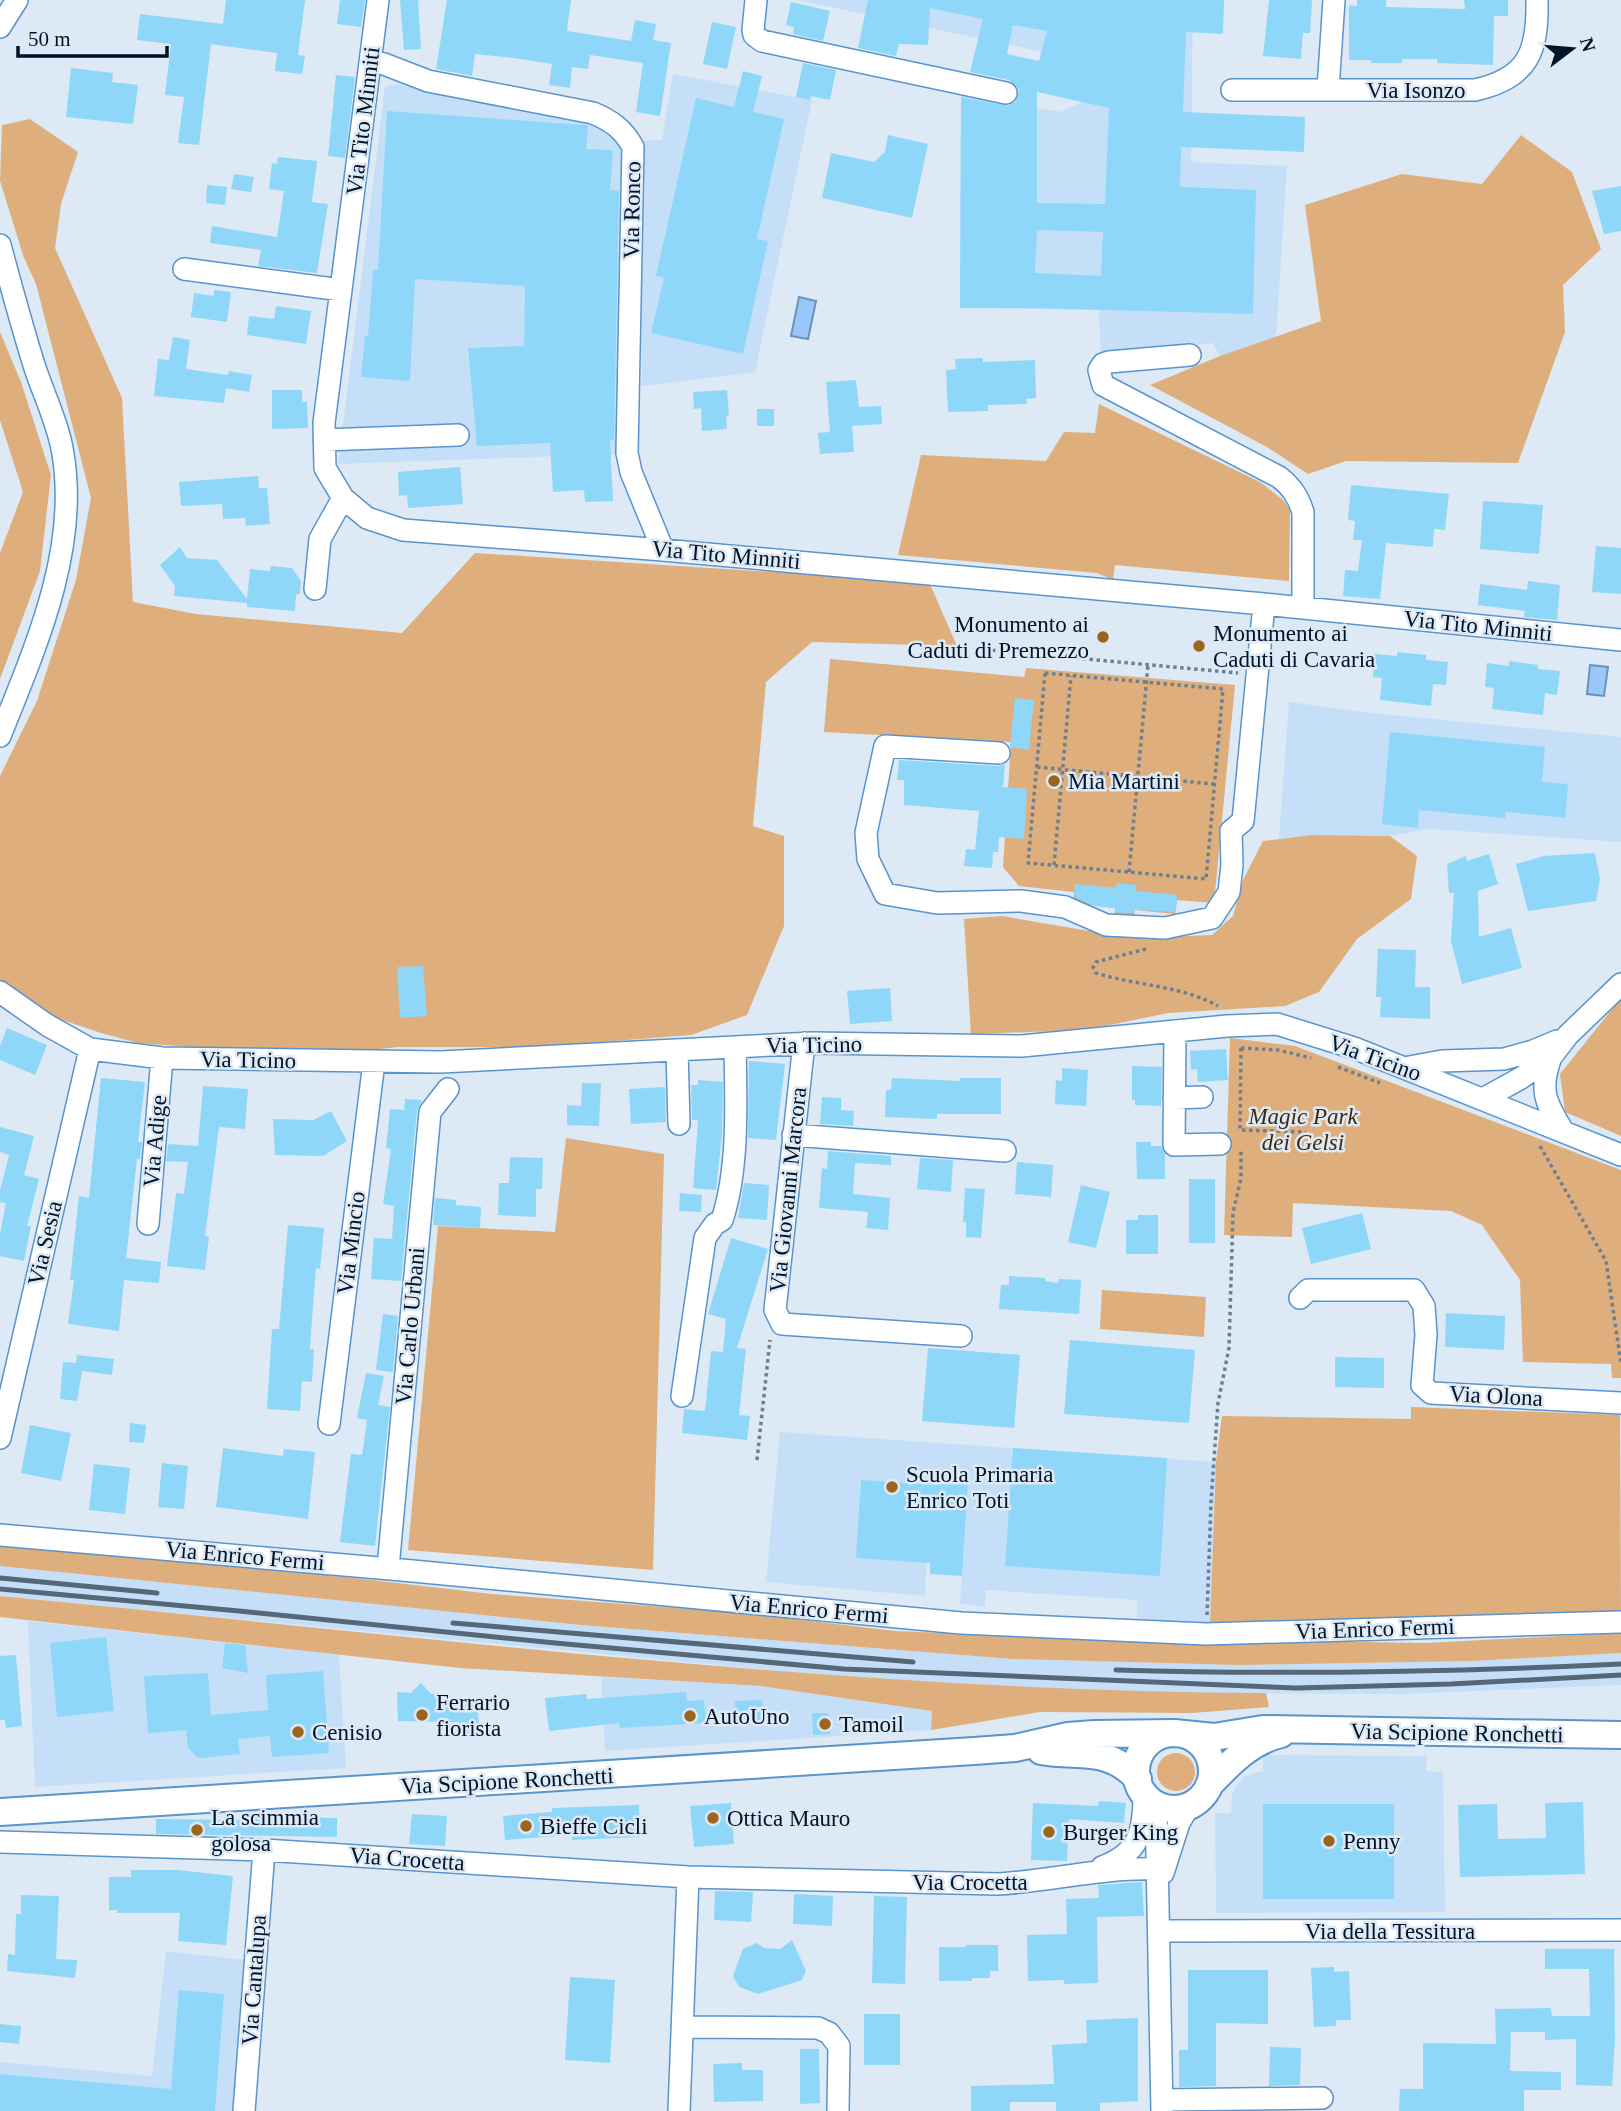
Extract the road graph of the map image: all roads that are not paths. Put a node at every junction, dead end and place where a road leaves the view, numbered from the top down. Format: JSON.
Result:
{"nodes":[{"id":1,"x":17,"y":0,"type":"edge"},
{"id":2,"x":378,"y":0,"type":"edge"},
{"id":3,"x":756,"y":0,"type":"edge"},
{"id":4,"x":1334,"y":0,"type":"edge"},
{"id":5,"x":1537,"y":0,"type":"edge"},
{"id":6,"x":0,"y":27,"type":"edge"},
{"id":7,"x":371,"y":61,"type":"junction"},
{"id":8,"x":1328,"y":89,"type":"junction"},
{"id":9,"x":1232,"y":90,"type":"dead end"},
{"id":10,"x":1006,"y":93,"type":"dead end"},
{"id":11,"x":0,"y":245,"type":"edge"},
{"id":12,"x":184,"y":269,"type":"dead end"},
{"id":13,"x":341,"y":290,"type":"junction"},
{"id":14,"x":1190,"y":355,"type":"dead end"},
{"id":15,"x":458,"y":435,"type":"dead end"},
{"id":16,"x":324,"y":440,"type":"junction"},
{"id":17,"x":343,"y":498,"type":"junction"},
{"id":18,"x":663,"y":550,"type":"junction"},
{"id":19,"x":315,"y":589,"type":"dead end"},
{"id":20,"x":1264,"y":604,"type":"junction"},
{"id":21,"x":1303,"y":607,"type":"junction"},
{"id":22,"x":1621,"y":640,"type":"edge"},
{"id":23,"x":0,"y":736,"type":"edge"},
{"id":24,"x":999,"y":753,"type":"dead end"},
{"id":25,"x":1621,"y":984,"type":"edge"},
{"id":26,"x":0,"y":992,"type":"edge"},
{"id":27,"x":1175,"y":1031,"type":"junction"},
{"id":28,"x":1568,"y":1035,"type":"junction"},
{"id":29,"x":804,"y":1043,"type":"junction"},
{"id":30,"x":735,"y":1047,"type":"junction"},
{"id":31,"x":90,"y":1049,"type":"junction"},
{"id":32,"x":677,"y":1050,"type":"junction"},
{"id":33,"x":1550,"y":1057,"type":"junction"},
{"id":34,"x":162,"y":1058,"type":"junction"},
{"id":35,"x":1504,"y":1059,"type":"junction"},
{"id":36,"x":374,"y":1062,"type":"junction"},
{"id":37,"x":1404,"y":1068,"type":"junction"},
{"id":38,"x":447,"y":1089,"type":"dead end"},
{"id":39,"x":1458,"y":1089,"type":"junction"},
{"id":40,"x":1202,"y":1097,"type":"dead end"},
{"id":41,"x":1174,"y":1098,"type":"junction"},
{"id":42,"x":1483,"y":1099,"type":"junction"},
{"id":43,"x":679,"y":1124,"type":"dead end"},
{"id":44,"x":1563,"y":1131,"type":"junction"},
{"id":45,"x":793,"y":1135,"type":"junction"},
{"id":46,"x":1220,"y":1144,"type":"dead end"},
{"id":47,"x":1005,"y":1151,"type":"dead end"},
{"id":48,"x":1621,"y":1155,"type":"edge"},
{"id":49,"x":148,"y":1224,"type":"dead end"},
{"id":50,"x":1300,"y":1298,"type":"dead end"},
{"id":51,"x":961,"y":1336,"type":"dead end"},
{"id":52,"x":682,"y":1396,"type":"dead end"},
{"id":53,"x":1621,"y":1403,"type":"edge"},
{"id":54,"x":329,"y":1424,"type":"dead end"},
{"id":55,"x":0,"y":1438,"type":"edge"},
{"id":56,"x":0,"y":1535,"type":"edge"},
{"id":57,"x":388,"y":1568,"type":"junction"},
{"id":58,"x":1621,"y":1622,"type":"edge"},
{"id":59,"x":1293,"y":1731,"type":"junction"},
{"id":60,"x":1174,"y":1733,"type":"junction"},
{"id":61,"x":1621,"y":1735,"type":"edge"},
{"id":62,"x":1015,"y":1748,"type":"junction"},
{"id":63,"x":1210,"y":1784,"type":"junction"},
{"id":64,"x":1146,"y":1792,"type":"junction"},
{"id":65,"x":1189,"y":1806,"type":"junction"},
{"id":66,"x":0,"y":1812,"type":"edge"},
{"id":67,"x":0,"y":1842,"type":"edge"},
{"id":68,"x":264,"y":1850,"type":"junction"},
{"id":69,"x":1083,"y":1874,"type":"junction"},
{"id":70,"x":688,"y":1877,"type":"junction"},
{"id":71,"x":1157,"y":1879,"type":"junction"},
{"id":72,"x":1621,"y":1930,"type":"edge"},
{"id":73,"x":1159,"y":1931,"type":"junction"},
{"id":74,"x":682,"y":2026,"type":"junction"},
{"id":75,"x":1322,"y":2098,"type":"dead end"},
{"id":76,"x":1162,"y":2106,"type":"edge"},
{"id":77,"x":244,"y":2111,"type":"edge"},
{"id":78,"x":680,"y":2111,"type":"edge"},
{"id":79,"x":838,"y":2111,"type":"edge"}],
"edges":[{"from":1,"to":6,"type":"street"},
{"from":2,"to":7,"type":"street","name":"Via Tito Minniti"},
{"from":3,"to":10,"type":"street"},
{"from":4,"to":8,"type":"street"},
{"from":5,"to":8,"type":"street","name":"Via Isonzo"},
{"from":7,"to":13,"type":"street","name":"Via Tito Minniti"},
{"from":7,"to":18,"type":"street","name":"Via Ronco"},
{"from":8,"to":9,"type":"street","name":"Via Isonzo"},
{"from":11,"to":23,"type":"street"},
{"from":12,"to":13,"type":"street"},
{"from":13,"to":16,"type":"street","name":"Via Tito Minniti"},
{"from":14,"to":21,"type":"street"},
{"from":15,"to":16,"type":"street"},
{"from":16,"to":17,"type":"street","name":"Via Tito Minniti"},
{"from":17,"to":18,"type":"street","name":"Via Tito Minniti"},
{"from":17,"to":19,"type":"street"},
{"from":18,"to":20,"type":"street","name":"Via Tito Minniti"},
{"from":20,"to":21,"type":"street","name":"Via Tito Minniti"},
{"from":20,"to":24,"type":"street"},
{"from":21,"to":22,"type":"street","name":"Via Tito Minniti"},
{"from":25,"to":28,"type":"street"},
{"from":26,"to":31,"type":"street","name":"Via Ticino"},
{"from":27,"to":29,"type":"street","name":"Via Ticino"},
{"from":27,"to":37,"type":"street","name":"Via Ticino"},
{"from":27,"to":41,"type":"street"},
{"from":28,"to":33,"type":"street"},
{"from":28,"to":35,"type":"street"},
{"from":29,"to":30,"type":"street","name":"Via Ticino"},
{"from":29,"to":45,"type":"street","name":"Via Giovanni Marcora"},
{"from":30,"to":32,"type":"street","name":"Via Ticino"},
{"from":30,"to":52,"type":"street"},
{"from":31,"to":34,"type":"street","name":"Via Ticino"},
{"from":31,"to":55,"type":"street","name":"Via Sesia"},
{"from":32,"to":36,"type":"street","name":"Via Ticino"},
{"from":32,"to":43,"type":"street"},
{"from":33,"to":42,"type":"street"},
{"from":33,"to":44,"type":"street"},
{"from":34,"to":36,"type":"street","name":"Via Ticino"},
{"from":34,"to":49,"type":"street","name":"Via Adige"},
{"from":35,"to":37,"type":"street"},
{"from":35,"to":39,"type":"street"},
{"from":36,"to":54,"type":"street","name":"Via Mincio"},
{"from":37,"to":39,"type":"street","name":"Via Ticino"},
{"from":38,"to":57,"type":"street","name":"Via Carlo Urbani"},
{"from":39,"to":42,"type":"street","name":"Via Ticino"},
{"from":40,"to":41,"type":"street"},
{"from":41,"to":46,"type":"street"},
{"from":42,"to":44,"type":"street","name":"Via Ticino"},
{"from":44,"to":48,"type":"street","name":"Via Ticino"},
{"from":45,"to":47,"type":"street"},
{"from":45,"to":51,"type":"street","name":"Via Giovanni Marcora"},
{"from":50,"to":53,"type":"street","name":"Via Olona"},
{"from":56,"to":57,"type":"street","name":"Via Enrico Fermi"},
{"from":57,"to":58,"type":"street","name":"Via Enrico Fermi"},
{"from":59,"to":60,"type":"main road","name":"Via Scipione Ronchetti"},
{"from":59,"to":61,"type":"main road","name":"Via Scipione Ronchetti"},
{"from":59,"to":63,"type":"main road","name":"Via Scipione Ronchetti"},
{"from":60,"to":62,"type":"main road","name":"Via Scipione Ronchetti"},
{"from":60,"to":63,"type":"main road"},
{"from":60,"to":64,"type":"main road"},
{"from":62,"to":64,"type":"main road","name":"Via Scipione Ronchetti"},
{"from":62,"to":66,"type":"main road","name":"Via Scipione Ronchetti"},
{"from":63,"to":65,"type":"main road"},
{"from":64,"to":65,"type":"main road"},
{"from":64,"to":69,"type":"street","name":"Via Crocetta"},
{"from":64,"to":71,"type":"street"},
{"from":65,"to":71,"type":"street"},
{"from":67,"to":68,"type":"street","name":"Via Crocetta"},
{"from":68,"to":70,"type":"street","name":"Via Crocetta"},
{"from":68,"to":77,"type":"street","name":"Via Cantalupa"},
{"from":69,"to":70,"type":"street","name":"Via Crocetta"},
{"from":69,"to":71,"type":"street","name":"Via Crocetta"},
{"from":70,"to":74,"type":"street"},
{"from":71,"to":73,"type":"street"},
{"from":72,"to":73,"type":"street","name":"Via della Tessitura"},
{"from":73,"to":76,"type":"street"},
{"from":74,"to":78,"type":"street"},
{"from":74,"to":79,"type":"street"},
{"from":75,"to":76,"type":"street"}]}
